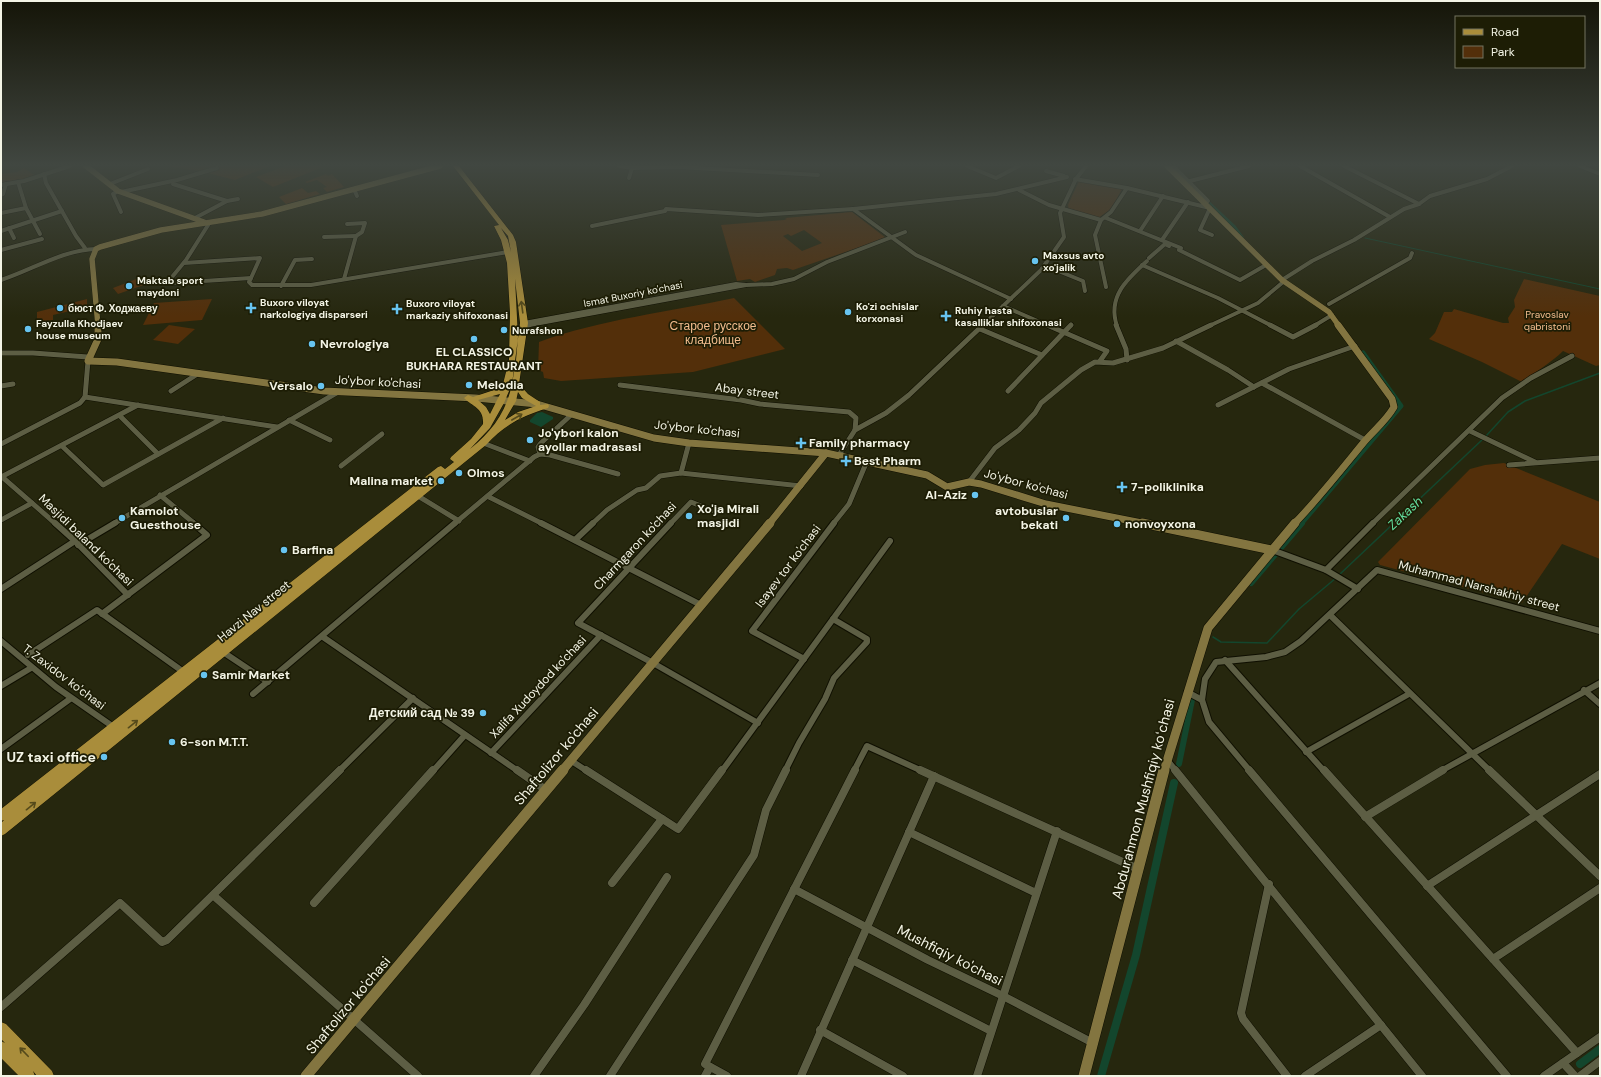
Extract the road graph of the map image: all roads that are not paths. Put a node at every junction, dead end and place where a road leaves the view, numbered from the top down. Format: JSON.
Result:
{"nodes":[{"id":1,"x":32,"y":216,"type":"edge"},
{"id":2,"x":46,"y":216,"type":"edge"},
{"id":3,"x":65,"y":216,"type":"edge"},
{"id":4,"x":190,"y":216,"type":"edge"},
{"id":5,"x":198,"y":216,"type":"edge"},
{"id":6,"x":246,"y":216,"type":"edge"},
{"id":7,"x":489,"y":216,"type":"edge"},
{"id":8,"x":497,"y":216,"type":"edge"},
{"id":9,"x":644,"y":216,"type":"edge"},
{"id":10,"x":862,"y":216,"type":"edge"},
{"id":11,"x":1061,"y":216,"type":"edge"},
{"id":12,"x":1086,"y":216,"type":"edge"},
{"id":13,"x":1150,"y":216,"type":"edge"},
{"id":14,"x":1178,"y":216,"type":"edge"},
{"id":15,"x":1205,"y":216,"type":"edge"},
{"id":16,"x":1220,"y":216,"type":"edge"},
{"id":17,"x":1390,"y":217,"type":"edge"},
{"id":18,"x":195,"y":218,"type":"junction"},
{"id":19,"x":1106,"y":218,"type":"joint"},
{"id":20,"x":34,"y":220,"type":"junction"},
{"id":21,"x":1101,"y":220,"type":"junction"},
{"id":22,"x":207,"y":222,"type":"junction"},
{"id":23,"x":347,"y":224,"type":"dead end"},
{"id":24,"x":592,"y":226,"type":"dead end"},
{"id":25,"x":9,"y":228,"type":"junction"},
{"id":26,"x":1,"y":231,"type":"edge"},
{"id":27,"x":1140,"y":231,"type":"junction"},
{"id":28,"x":905,"y":232,"type":"dead end"},
{"id":29,"x":1212,"y":235,"type":"dead end"},
{"id":30,"x":356,"y":236,"type":"junction"},
{"id":31,"x":324,"y":237,"type":"dead end"},
{"id":32,"x":14,"y":238,"type":"dead end"},
{"id":33,"x":892,"y":238,"type":"junction"},
{"id":34,"x":1162,"y":240,"type":"junction"},
{"id":35,"x":85,"y":248,"type":"junction"},
{"id":36,"x":96,"y":249,"type":"junction"},
{"id":37,"x":1,"y":250,"type":"edge"},
{"id":38,"x":1179,"y":250,"type":"junction"},
{"id":39,"x":508,"y":252,"type":"junction"},
{"id":40,"x":1412,"y":253,"type":"dead end"},
{"id":41,"x":312,"y":259,"type":"dead end"},
{"id":42,"x":184,"y":263,"type":"junction"},
{"id":43,"x":1142,"y":265,"type":"junction"},
{"id":44,"x":1266,"y":265,"type":"junction"},
{"id":45,"x":1046,"y":266,"type":"junction"},
{"id":46,"x":250,"y":278,"type":"junction"},
{"id":47,"x":344,"y":279,"type":"junction"},
{"id":48,"x":1284,"y":279,"type":"junction"},
{"id":49,"x":1,"y":280,"type":"edge"},
{"id":50,"x":281,"y":286,"type":"junction"},
{"id":51,"x":1106,"y":287,"type":"dead end"},
{"id":52,"x":1085,"y":291,"type":"dead end"},
{"id":53,"x":1010,"y":299,"type":"junction"},
{"id":54,"x":1329,"y":304,"type":"dead end"},
{"id":55,"x":1003,"y":306,"type":"junction"},
{"id":56,"x":1243,"y":310,"type":"junction"},
{"id":57,"x":1332,"y":315,"type":"junction"},
{"id":58,"x":524,"y":324,"type":"junction"},
{"id":59,"x":1071,"y":325,"type":"dead end"},
{"id":60,"x":980,"y":329,"type":"junction"},
{"id":61,"x":1064,"y":332,"type":"junction"},
{"id":62,"x":1176,"y":341,"type":"junction"},
{"id":63,"x":1355,"y":346,"type":"junction"},
{"id":64,"x":1,"y":353,"type":"edge"},
{"id":65,"x":1042,"y":355,"type":"junction"},
{"id":66,"x":1572,"y":356,"type":"dead end"},
{"id":67,"x":88,"y":359,"type":"junction"},
{"id":68,"x":1127,"y":360,"type":"junction"},
{"id":69,"x":1100,"y":361,"type":"junction"},
{"id":70,"x":199,"y":373,"type":"junction"},
{"id":71,"x":1262,"y":383,"type":"junction"},
{"id":72,"x":13,"y":384,"type":"dead end"},
{"id":73,"x":512,"y":385,"type":"junction"},
{"id":74,"x":620,"y":385,"type":"dead end"},
{"id":75,"x":1,"y":386,"type":"edge"},
{"id":76,"x":1254,"y":387,"type":"junction"},
{"id":77,"x":171,"y":391,"type":"dead end"},
{"id":78,"x":1008,"y":391,"type":"dead end"},
{"id":79,"x":339,"y":392,"type":"junction"},
{"id":80,"x":85,"y":397,"type":"junction"},
{"id":81,"x":468,"y":398,"type":"junction"},
{"id":82,"x":476,"y":398,"type":"junction"},
{"id":83,"x":507,"y":401,"type":"junction"},
{"id":84,"x":138,"y":405,"type":"junction"},
{"id":85,"x":541,"y":405,"type":"junction"},
{"id":86,"x":1218,"y":405,"type":"dead end"},
{"id":87,"x":572,"y":414,"type":"junction"},
{"id":88,"x":120,"y":416,"type":"junction"},
{"id":89,"x":223,"y":418,"type":"junction"},
{"id":90,"x":289,"y":420,"type":"junction"},
{"id":91,"x":277,"y":426,"type":"junction"},
{"id":92,"x":489,"y":430,"type":"junction"},
{"id":93,"x":855,"y":430,"type":"junction"},
{"id":94,"x":1470,"y":431,"type":"junction"},
{"id":95,"x":382,"y":434,"type":"dead end"},
{"id":96,"x":330,"y":440,"type":"dead end"},
{"id":97,"x":1365,"y":440,"type":"junction"},
{"id":98,"x":689,"y":442,"type":"junction"},
{"id":99,"x":483,"y":443,"type":"junction"},
{"id":100,"x":1,"y":444,"type":"edge"},
{"id":101,"x":62,"y":446,"type":"junction"},
{"id":102,"x":826,"y":453,"type":"junction"},
{"id":103,"x":158,"y":454,"type":"junction"},
{"id":104,"x":540,"y":454,"type":"junction"},
{"id":105,"x":839,"y":456,"type":"junction"},
{"id":106,"x":1600,"y":458,"type":"edge"},
{"id":107,"x":530,"y":461,"type":"junction"},
{"id":108,"x":867,"y":461,"type":"junction"},
{"id":109,"x":1535,"y":462,"type":"junction"},
{"id":110,"x":1509,"y":465,"type":"dead end"},
{"id":111,"x":341,"y":466,"type":"dead end"},
{"id":112,"x":680,"y":473,"type":"junction"},
{"id":113,"x":618,"y":474,"type":"dead end"},
{"id":114,"x":1,"y":476,"type":"edge"},
{"id":115,"x":969,"y":482,"type":"junction"},
{"id":116,"x":801,"y":486,"type":"junction"},
{"id":117,"x":160,"y":495,"type":"junction"},
{"id":118,"x":418,"y":496,"type":"junction"},
{"id":119,"x":489,"y":497,"type":"junction"},
{"id":120,"x":32,"y":503,"type":"junction"},
{"id":121,"x":716,"y":512,"type":"dead end"},
{"id":122,"x":1,"y":520,"type":"edge"},
{"id":123,"x":459,"y":521,"type":"junction"},
{"id":124,"x":575,"y":540,"type":"junction"},
{"id":125,"x":890,"y":541,"type":"dead end"},
{"id":126,"x":76,"y":543,"type":"junction"},
{"id":127,"x":1274,"y":550,"type":"junction"},
{"id":128,"x":629,"y":569,"type":"junction"},
{"id":129,"x":1326,"y":570,"type":"junction"},
{"id":130,"x":1,"y":589,"type":"edge"},
{"id":131,"x":1358,"y":589,"type":"junction"},
{"id":132,"x":128,"y":595,"type":"junction"},
{"id":133,"x":701,"y":605,"type":"junction"},
{"id":134,"x":102,"y":614,"type":"junction"},
{"id":135,"x":1330,"y":615,"type":"junction"},
{"id":136,"x":833,"y":619,"type":"junction"},
{"id":137,"x":1600,"y":631,"type":"edge"},
{"id":138,"x":601,"y":635,"type":"junction"},
{"id":139,"x":323,"y":636,"type":"junction"},
{"id":140,"x":1,"y":641,"type":"edge"},
{"id":141,"x":223,"y":652,"type":"junction"},
{"id":142,"x":28,"y":655,"type":"dead end"},
{"id":143,"x":804,"y":659,"type":"junction"},
{"id":144,"x":1224,"y":660,"type":"junction"},
{"id":145,"x":653,"y":663,"type":"junction"},
{"id":146,"x":31,"y":668,"type":"junction"},
{"id":147,"x":185,"y":673,"type":"junction"},
{"id":148,"x":268,"y":682,"type":"junction"},
{"id":149,"x":1600,"y":683,"type":"edge"},
{"id":150,"x":1,"y":686,"type":"edge"},
{"id":151,"x":1584,"y":690,"type":"junction"},
{"id":152,"x":1187,"y":692,"type":"junction"},
{"id":153,"x":253,"y":694,"type":"dead end"},
{"id":154,"x":1409,"y":694,"type":"junction"},
{"id":155,"x":413,"y":698,"type":"junction"},
{"id":156,"x":70,"y":699,"type":"junction"},
{"id":157,"x":1202,"y":700,"type":"junction"},
{"id":158,"x":1600,"y":704,"type":"edge"},
{"id":159,"x":758,"y":723,"type":"junction"},
{"id":160,"x":115,"y":728,"type":"junction"},
{"id":161,"x":465,"y":735,"type":"junction"},
{"id":162,"x":1,"y":749,"type":"edge"},
{"id":163,"x":1306,"y":752,"type":"junction"},
{"id":164,"x":491,"y":753,"type":"junction"},
{"id":165,"x":1471,"y":753,"type":"junction"},
{"id":166,"x":570,"y":760,"type":"junction"},
{"id":167,"x":1167,"y":760,"type":"junction"},
{"id":168,"x":1600,"y":774,"type":"edge"},
{"id":169,"x":934,"y":776,"type":"junction"},
{"id":170,"x":546,"y":790,"type":"junction"},
{"id":171,"x":1536,"y":815,"type":"junction"},
{"id":172,"x":1,"y":816,"type":"edge"},
{"id":173,"x":1365,"y":817,"type":"junction"},
{"id":174,"x":662,"y":819,"type":"junction"},
{"id":175,"x":1,"y":830,"type":"edge"},
{"id":176,"x":1057,"y":831,"type":"junction"},
{"id":177,"x":909,"y":832,"type":"junction"},
{"id":178,"x":1138,"y":869,"type":"junction"},
{"id":179,"x":1600,"y":876,"type":"edge"},
{"id":180,"x":668,"y":877,"type":"dead end"},
{"id":181,"x":612,"y":883,"type":"dead end"},
{"id":182,"x":1269,"y":884,"type":"junction"},
{"id":183,"x":1428,"y":886,"type":"junction"},
{"id":184,"x":1600,"y":888,"type":"edge"},
{"id":185,"x":794,"y":889,"type":"junction"},
{"id":186,"x":1036,"y":893,"type":"junction"},
{"id":187,"x":214,"y":896,"type":"junction"},
{"id":188,"x":314,"y":903,"type":"dead end"},
{"id":189,"x":867,"y":927,"type":"junction"},
{"id":190,"x":1493,"y":959,"type":"junction"},
{"id":191,"x":852,"y":960,"type":"junction"},
{"id":192,"x":1003,"y":996,"type":"junction"},
{"id":193,"x":1,"y":1008,"type":"edge"},
{"id":194,"x":354,"y":1020,"type":"junction"},
{"id":195,"x":1382,"y":1025,"type":"junction"},
{"id":196,"x":1,"y":1028,"type":"edge"},
{"id":197,"x":820,"y":1030,"type":"junction"},
{"id":198,"x":991,"y":1031,"type":"junction"},
{"id":199,"x":1600,"y":1036,"type":"edge"},
{"id":200,"x":1093,"y":1043,"type":"junction"},
{"id":201,"x":1,"y":1048,"type":"edge"},
{"id":202,"x":1577,"y":1053,"type":"junction"},
{"id":203,"x":1600,"y":1061,"type":"edge"},
{"id":204,"x":1563,"y":1063,"type":"junction"},
{"id":205,"x":710,"y":1067,"type":"junction"},
{"id":206,"x":28,"y":1076,"type":"edge"},
{"id":207,"x":46,"y":1076,"type":"edge"},
{"id":208,"x":306,"y":1076,"type":"edge"},
{"id":209,"x":418,"y":1076,"type":"edge"},
{"id":210,"x":534,"y":1076,"type":"edge"},
{"id":211,"x":610,"y":1076,"type":"edge"},
{"id":212,"x":705,"y":1076,"type":"edge"},
{"id":213,"x":727,"y":1076,"type":"edge"},
{"id":214,"x":801,"y":1076,"type":"edge"},
{"id":215,"x":902,"y":1076,"type":"edge"},
{"id":216,"x":977,"y":1076,"type":"edge"},
{"id":217,"x":1084,"y":1076,"type":"edge"},
{"id":218,"x":1288,"y":1076,"type":"edge"},
{"id":219,"x":1305,"y":1076,"type":"edge"},
{"id":220,"x":1422,"y":1076,"type":"edge"},
{"id":221,"x":1507,"y":1076,"type":"edge"},
{"id":222,"x":1544,"y":1076,"type":"edge"},
{"id":223,"x":1575,"y":1076,"type":"edge"},
{"id":224,"x":1580,"y":1076,"type":"edge"}],
"edges":[{"from":1,"to":20,"type":"street"},
{"from":2,"to":20,"type":"street"},
{"from":3,"to":35,"type":"street"},
{"from":4,"to":18,"type":"street"},
{"from":5,"to":18,"type":"street"},
{"from":6,"to":22,"type":"street"},
{"from":7,"to":39,"type":"main road"},
{"from":58,"to":8,"type":"main road","one_way":true},
{"from":9,"to":24,"type":"street"},
{"from":10,"to":33,"type":"street"},
{"from":11,"to":45,"type":"street"},
{"from":12,"to":21,"type":"street"},
{"from":13,"to":27,"type":"street"},
{"from":14,"to":34,"type":"street"},
{"from":15,"to":29,"type":"street"},
{"from":16,"to":44,"type":"street"},
{"from":17,"to":48,"type":"street"},
{"from":18,"to":22,"type":"street"},
{"from":19,"to":21,"type":"street"},
{"from":19,"to":27,"type":"street"},
{"from":20,"to":25,"type":"street"},
{"from":20,"to":37,"type":"street"},
{"from":21,"to":51,"type":"street"},
{"from":22,"to":36,"type":"street"},
{"from":22,"to":42,"type":"street"},
{"from":23,"to":30,"type":"street"},
{"from":25,"to":26,"type":"street"},
{"from":25,"to":32,"type":"street"},
{"from":27,"to":34,"type":"street"},
{"from":28,"to":33,"type":"street","name":"Ismat Buxoriy ko'chasi"},
{"from":30,"to":31,"type":"street"},
{"from":30,"to":47,"type":"street"},
{"from":33,"to":53,"type":"street"},
{"from":33,"to":58,"type":"street","name":"Ismat Buxoriy ko'chasi"},
{"from":34,"to":38,"type":"street"},
{"from":35,"to":36,"type":"street"},
{"from":35,"to":49,"type":"street"},
{"from":36,"to":67,"type":"street"},
{"from":38,"to":43,"type":"street"},
{"from":38,"to":44,"type":"street"},
{"from":39,"to":47,"type":"street"},
{"from":39,"to":73,"type":"main road"},
{"from":40,"to":54,"type":"street"},
{"from":41,"to":50,"type":"street"},
{"from":42,"to":46,"type":"street"},
{"from":42,"to":46,"type":"street"},
{"from":43,"to":56,"type":"street"},
{"from":43,"to":68,"type":"street"},
{"from":44,"to":48,"type":"street"},
{"from":45,"to":52,"type":"street"},
{"from":45,"to":53,"type":"street"},
{"from":46,"to":50,"type":"street"},
{"from":47,"to":50,"type":"street"},
{"from":48,"to":56,"type":"street"},
{"from":48,"to":57,"type":"street"},
{"from":53,"to":55,"type":"street"},
{"from":55,"to":60,"type":"street"},
{"from":55,"to":61,"type":"street"},
{"from":56,"to":57,"type":"street"},
{"from":56,"to":62,"type":"street"},
{"from":57,"to":63,"type":"street"},
{"from":58,"to":73,"type":"main road"},
{"from":59,"to":61,"type":"street"},
{"from":60,"to":65,"type":"street"},
{"from":60,"to":93,"type":"street"},
{"from":61,"to":65,"type":"street"},
{"from":61,"to":69,"type":"street"},
{"from":62,"to":68,"type":"street"},
{"from":62,"to":76,"type":"street"},
{"from":63,"to":71,"type":"street"},
{"from":63,"to":97,"type":"street","name":"Abdurahmon Mushfiqiy koʻchasi"},
{"from":64,"to":67,"type":"street"},
{"from":65,"to":78,"type":"street"},
{"from":66,"to":94,"type":"street"},
{"from":67,"to":70,"type":"street","name":"Jo'ybor ko'chasi"},
{"from":67,"to":80,"type":"street"},
{"from":68,"to":69,"type":"street"},
{"from":69,"to":115,"type":"street"},
{"from":70,"to":77,"type":"street"},
{"from":70,"to":79,"type":"street","name":"Jo'ybor ko'chasi"},
{"from":71,"to":76,"type":"street"},
{"from":71,"to":97,"type":"street"},
{"from":72,"to":75,"type":"street"},
{"from":73,"to":82,"type":"main road"},
{"from":73,"to":83,"type":"main road","name":"Havzi Nav street"},
{"from":73,"to":85,"type":"main road"},
{"from":74,"to":93,"type":"street","name":"Abay street"},
{"from":76,"to":86,"type":"street"},
{"from":79,"to":81,"type":"street","name":"Jo'ybor ko'chasi"},
{"from":79,"to":90,"type":"street"},
{"from":80,"to":84,"type":"street"},
{"from":80,"to":100,"type":"street"},
{"from":81,"to":82,"type":"street","name":"Jo'ybor ko'chasi"},
{"from":81,"to":92,"type":"main road"},
{"from":82,"to":83,"type":"street","name":"Jo'ybor ko'chasi"},
{"from":83,"to":85,"type":"street","name":"Jo'ybor ko'chasi"},
{"from":83,"to":92,"type":"main road","name":"Havzi Nav street"},
{"from":84,"to":88,"type":"street"},
{"from":84,"to":89,"type":"street"},
{"from":85,"to":87,"type":"street","name":"Jo'ybor ko'chasi"},
{"from":92,"to":85,"type":"main road","one_way":true},
{"from":87,"to":98,"type":"street","name":"Jo'ybor ko'chasi"},
{"from":87,"to":104,"type":"street"},
{"from":88,"to":101,"type":"street"},
{"from":88,"to":103,"type":"street"},
{"from":89,"to":91,"type":"street"},
{"from":89,"to":103,"type":"street"},
{"from":90,"to":91,"type":"street"},
{"from":90,"to":96,"type":"street"},
{"from":91,"to":117,"type":"street"},
{"from":92,"to":99,"type":"main road","name":"Havzi Nav street"},
{"from":92,"to":147,"type":"main road","name":"Havzi Nav street"},
{"from":93,"to":105,"type":"street"},
{"from":94,"to":109,"type":"street"},
{"from":94,"to":129,"type":"street"},
{"from":95,"to":111,"type":"street"},
{"from":97,"to":127,"type":"street","name":"Abdurahmon Mushfiqiy koʻchasi"},
{"from":98,"to":102,"type":"street","name":"Jo'ybor ko'chasi"},
{"from":98,"to":112,"type":"street"},
{"from":99,"to":107,"type":"street"},
{"from":99,"to":118,"type":"main road","name":"Havzi Nav street"},
{"from":101,"to":103,"type":"street"},
{"from":101,"to":114,"type":"street"},
{"from":102,"to":105,"type":"street","name":"Jo'ybor ko'chasi"},
{"from":102,"to":116,"type":"street","name":"Shaftolizor ko'chasi"},
{"from":104,"to":107,"type":"street"},
{"from":104,"to":113,"type":"street"},
{"from":105,"to":108,"type":"street","name":"Jo'ybor ko'chasi"},
{"from":106,"to":109,"type":"street"},
{"from":107,"to":119,"type":"street"},
{"from":108,"to":115,"type":"street","name":"Jo'ybor ko'chasi"},
{"from":108,"to":143,"type":"street","name":"Isayev tor ko'chasi"},
{"from":109,"to":110,"type":"street"},
{"from":112,"to":116,"type":"street"},
{"from":112,"to":124,"type":"street"},
{"from":114,"to":120,"type":"street","name":"Masjidi baland ko'chasi"},
{"from":115,"to":127,"type":"street","name":"Jo'ybor ko'chasi"},
{"from":116,"to":133,"type":"street","name":"Shaftolizor ko'chasi"},
{"from":117,"to":126,"type":"street"},
{"from":117,"to":132,"type":"street"},
{"from":118,"to":123,"type":"street"},
{"from":118,"to":141,"type":"main road","name":"Havzi Nav street"},
{"from":119,"to":123,"type":"street"},
{"from":119,"to":124,"type":"street"},
{"from":120,"to":122,"type":"street"},
{"from":120,"to":126,"type":"street","name":"Masjidi baland ko'chasi"},
{"from":121,"to":128,"type":"street","name":"Charmgaron ko'chasi"},
{"from":123,"to":139,"type":"street"},
{"from":124,"to":128,"type":"street"},
{"from":125,"to":136,"type":"street"},
{"from":126,"to":130,"type":"street"},
{"from":126,"to":132,"type":"street","name":"Masjidi baland ko'chasi"},
{"from":127,"to":129,"type":"street"},
{"from":127,"to":152,"type":"street","name":"Abdurahmon Mushfiqiy koʻchasi"},
{"from":128,"to":133,"type":"street"},
{"from":128,"to":138,"type":"street","name":"Charmgaron ko'chasi"},
{"from":129,"to":131,"type":"street"},
{"from":131,"to":135,"type":"street"},
{"from":131,"to":137,"type":"street","name":"Muhammad Narshakhiy street"},
{"from":132,"to":134,"type":"street","name":"Masjidi baland ko'chasi"},
{"from":133,"to":145,"type":"street","name":"Shaftolizor ko'chasi"},
{"from":134,"to":142,"type":"street"},
{"from":134,"to":147,"type":"street"},
{"from":135,"to":144,"type":"street"},
{"from":135,"to":154,"type":"street"},
{"from":136,"to":143,"type":"street"},
{"from":136,"to":211,"type":"street"},
{"from":138,"to":145,"type":"street"},
{"from":138,"to":164,"type":"street","name":"Xalifa Xudoydod ko'chasi"},
{"from":139,"to":148,"type":"street"},
{"from":139,"to":155,"type":"street"},
{"from":140,"to":146,"type":"street","name":"T. Zaxidov ko'chasi"},
{"from":141,"to":148,"type":"street"},
{"from":175,"to":141,"type":"main road","name":"Havzi Nav street","one_way":true},
{"from":143,"to":159,"type":"street"},
{"from":144,"to":157,"type":"street"},
{"from":144,"to":163,"type":"street"},
{"from":145,"to":159,"type":"street"},
{"from":145,"to":166,"type":"street","name":"Shaftolizor ko'chasi"},
{"from":146,"to":150,"type":"street"},
{"from":146,"to":156,"type":"street","name":"T. Zaxidov ko'chasi"},
{"from":147,"to":160,"type":"main road","name":"Havzi Nav street"},
{"from":148,"to":153,"type":"street"},
{"from":149,"to":151,"type":"street"},
{"from":151,"to":158,"type":"street"},
{"from":151,"to":165,"type":"street"},
{"from":152,"to":157,"type":"street"},
{"from":152,"to":167,"type":"street","name":"Abdurahmon Mushfiqiy koʻchasi"},
{"from":154,"to":163,"type":"street"},
{"from":154,"to":165,"type":"street"},
{"from":155,"to":161,"type":"street"},
{"from":155,"to":187,"type":"street"},
{"from":156,"to":160,"type":"street","name":"T. Zaxidov ko'chasi"},
{"from":156,"to":162,"type":"street"},
{"from":157,"to":221,"type":"street"},
{"from":159,"to":174,"type":"street"},
{"from":160,"to":172,"type":"main road","name":"Havzi Nav street"},
{"from":161,"to":164,"type":"street"},
{"from":161,"to":188,"type":"street"},
{"from":163,"to":173,"type":"street"},
{"from":164,"to":170,"type":"street"},
{"from":165,"to":171,"type":"street"},
{"from":165,"to":173,"type":"street"},
{"from":166,"to":170,"type":"street","name":"Shaftolizor ko'chasi"},
{"from":166,"to":174,"type":"street"},
{"from":167,"to":178,"type":"street","name":"Abdurahmon Mushfiqiy koʻchasi"},
{"from":167,"to":182,"type":"street"},
{"from":168,"to":171,"type":"street"},
{"from":169,"to":176,"type":"street"},
{"from":169,"to":177,"type":"street"},
{"from":169,"to":185,"type":"street"},
{"from":170,"to":194,"type":"street","name":"Shaftolizor ko'chasi"},
{"from":171,"to":179,"type":"street"},
{"from":171,"to":183,"type":"street"},
{"from":173,"to":183,"type":"street"},
{"from":174,"to":181,"type":"street"},
{"from":176,"to":178,"type":"street"},
{"from":176,"to":186,"type":"street"},
{"from":177,"to":186,"type":"street"},
{"from":177,"to":189,"type":"street"},
{"from":178,"to":200,"type":"street","name":"Abdurahmon Mushfiqiy koʻchasi"},
{"from":180,"to":210,"type":"street"},
{"from":182,"to":195,"type":"street"},
{"from":182,"to":218,"type":"street"},
{"from":183,"to":190,"type":"street"},
{"from":184,"to":190,"type":"street"},
{"from":185,"to":189,"type":"street","name":"Mushfiqiy ko'chasi"},
{"from":185,"to":205,"type":"street"},
{"from":186,"to":192,"type":"street"},
{"from":187,"to":193,"type":"street"},
{"from":187,"to":194,"type":"street"},
{"from":189,"to":191,"type":"street"},
{"from":189,"to":192,"type":"street","name":"Mushfiqiy ko'chasi"},
{"from":190,"to":202,"type":"street"},
{"from":191,"to":197,"type":"street"},
{"from":191,"to":198,"type":"street"},
{"from":192,"to":198,"type":"street"},
{"from":192,"to":200,"type":"street","name":"Mushfiqiy ko'chasi"},
{"from":194,"to":208,"type":"street","name":"Shaftolizor ko'chasi"},
{"from":194,"to":209,"type":"street"},
{"from":195,"to":219,"type":"street"},
{"from":195,"to":220,"type":"street"},
{"from":207,"to":196,"type":"main road","one_way":true},
{"from":197,"to":214,"type":"street"},
{"from":197,"to":215,"type":"street"},
{"from":198,"to":216,"type":"street"},
{"from":199,"to":202,"type":"street"},
{"from":200,"to":217,"type":"street","name":"Abdurahmon Mushfiqiy koʻchasi"},
{"from":201,"to":206,"type":"main road"},
{"from":202,"to":204,"type":"street"},
{"from":203,"to":224,"type":"street"},
{"from":204,"to":222,"type":"street"},
{"from":204,"to":223,"type":"street"},
{"from":205,"to":212,"type":"street"},
{"from":205,"to":213,"type":"street"}]}
